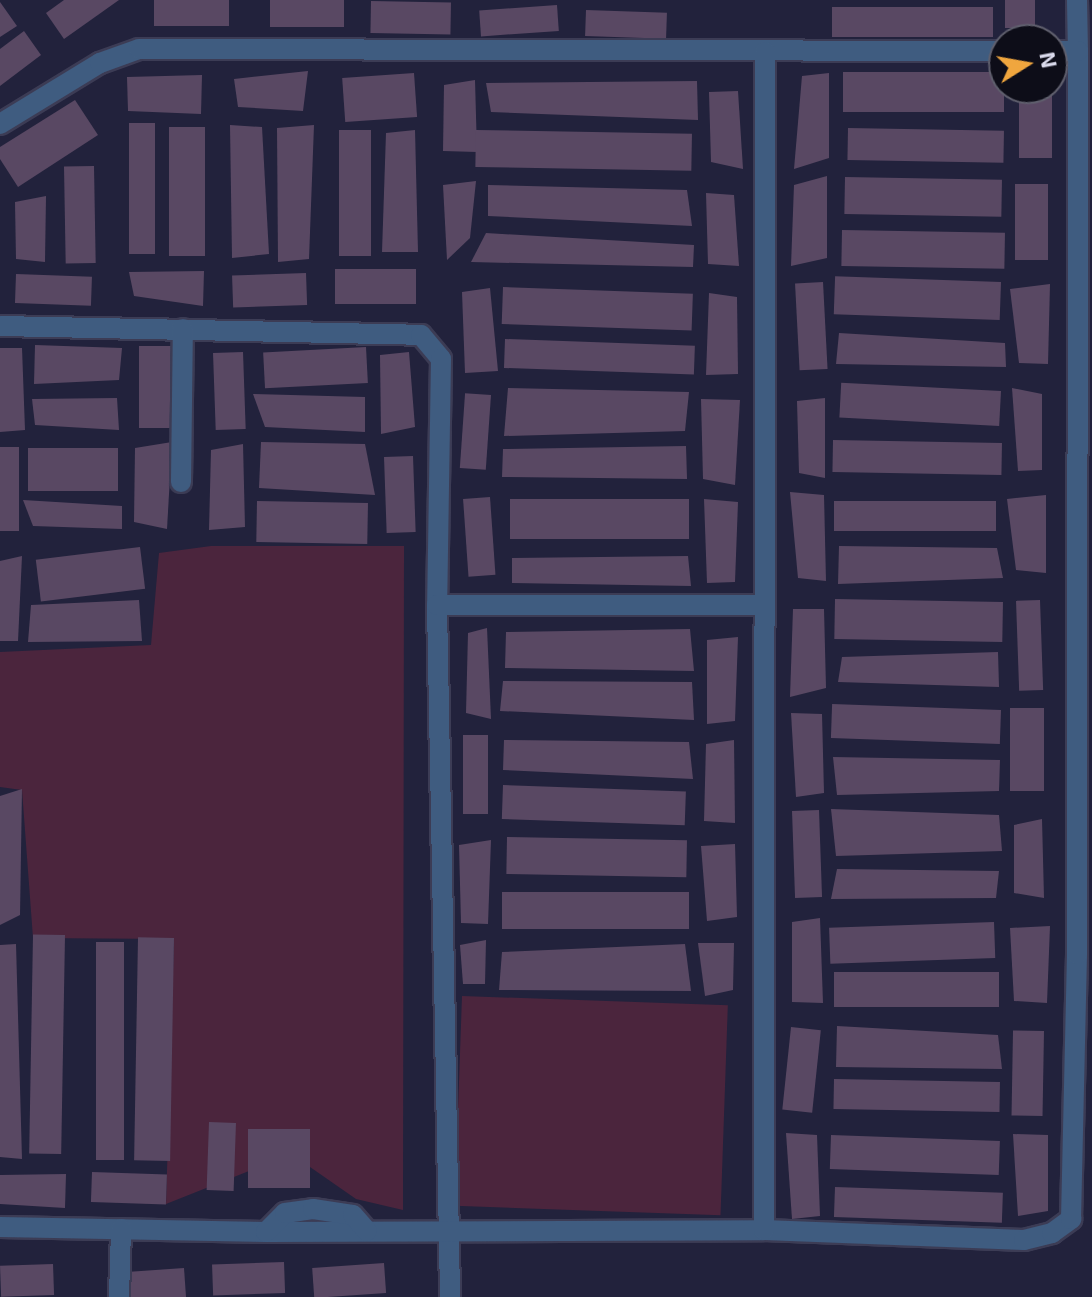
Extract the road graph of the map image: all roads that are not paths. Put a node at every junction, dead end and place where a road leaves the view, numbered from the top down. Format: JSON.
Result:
{"nodes":[{"id":1,"x":1077,"y":0,"type":"edge"},
{"id":2,"x":988,"y":51,"type":"edge"},
{"id":3,"x":1068,"y":51,"type":"edge"},
{"id":4,"x":1078,"y":51,"type":"junction"},
{"id":5,"x":765,"y":52,"type":"junction"},
{"id":6,"x":0,"y":124,"type":"edge"},
{"id":7,"x":0,"y":326,"type":"edge"},
{"id":8,"x":183,"y":329,"type":"junction"},
{"id":9,"x":181,"y":482,"type":"dead end"},
{"id":10,"x":437,"y":605,"type":"junction"},
{"id":11,"x":764,"y":605,"type":"junction"},
{"id":12,"x":0,"y":1227,"type":"edge"},
{"id":13,"x":121,"y":1229,"type":"junction"},
{"id":14,"x":450,"y":1230,"type":"junction"},
{"id":15,"x":764,"y":1230,"type":"junction"},
{"id":16,"x":119,"y":1297,"type":"edge"},
{"id":17,"x":450,"y":1297,"type":"edge"}],
"edges":[{"from":1,"to":4,"type":"street"},
{"from":2,"to":5,"type":"street"},
{"from":3,"to":4,"type":"street"},
{"from":4,"to":15,"type":"street"},
{"from":5,"to":6,"type":"street"},
{"from":5,"to":11,"type":"street"},
{"from":7,"to":8,"type":"street"},
{"from":8,"to":9,"type":"street"},
{"from":8,"to":10,"type":"street"},
{"from":10,"to":11,"type":"street"},
{"from":10,"to":14,"type":"street"},
{"from":11,"to":15,"type":"street"},
{"from":12,"to":13,"type":"street"},
{"from":13,"to":14,"type":"street"},
{"from":13,"to":16,"type":"street"},
{"from":14,"to":15,"type":"street"},
{"from":14,"to":17,"type":"street"}]}
